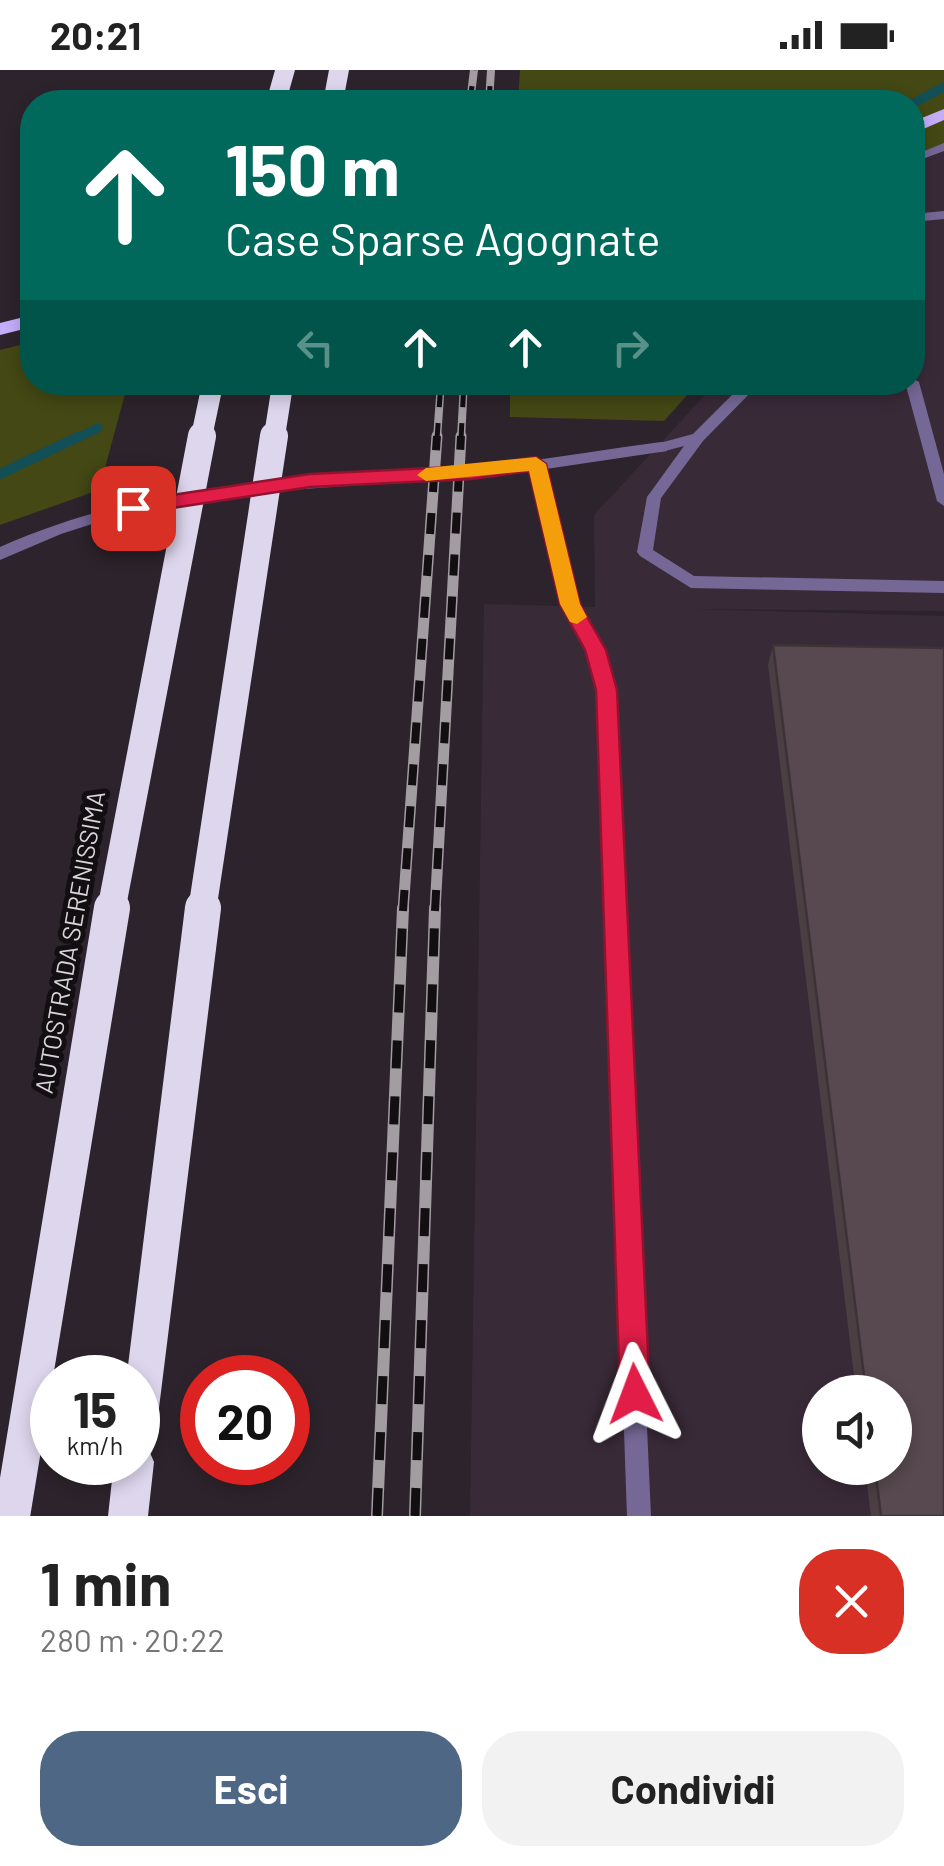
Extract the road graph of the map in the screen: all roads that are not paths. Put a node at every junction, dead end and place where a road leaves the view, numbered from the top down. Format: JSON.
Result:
{"nodes":[{"id":1,"x":210,"y":395,"type":"edge"},
{"id":2,"x":281,"y":395,"type":"edge"},
{"id":3,"x":741,"y":395,"type":"edge"},
{"id":4,"x":915,"y":395,"type":"edge"},
{"id":5,"x":698,"y":438,"type":"junction"},
{"id":6,"x":661,"y":447,"type":"joint"},
{"id":7,"x":536,"y":464,"type":"junction"},
{"id":8,"x":944,"y":502,"type":"edge"},
{"id":9,"x":0,"y":554,"type":"edge"},
{"id":10,"x":944,"y":586,"type":"edge"},
{"id":11,"x":570,"y":604,"type":"joint"},
{"id":12,"x":146,"y":1355,"type":"edge"},
{"id":13,"x":131,"y":1485,"type":"edge"},
{"id":14,"x":12,"y":1516,"type":"edge"},
{"id":15,"x":128,"y":1516,"type":"edge"},
{"id":16,"x":639,"y":1516,"type":"edge"}],
"edges":[{"from":1,"to":14,"type":"highway","name":"AUTOSTRADA SERENISSIMA","bridge":true},
{"from":2,"to":12,"type":"highway","bridge":true},
{"from":3,"to":5,"type":"lane"},
{"from":4,"to":8,"type":"lane"},
{"from":5,"to":6,"type":"lane"},
{"from":5,"to":10,"type":"lane"},
{"from":6,"to":7,"type":"street"},
{"from":7,"to":9,"type":"street"},
{"from":7,"to":11,"type":"street"},
{"from":11,"to":16,"type":"lane"},
{"from":13,"to":15,"type":"highway"}]}
